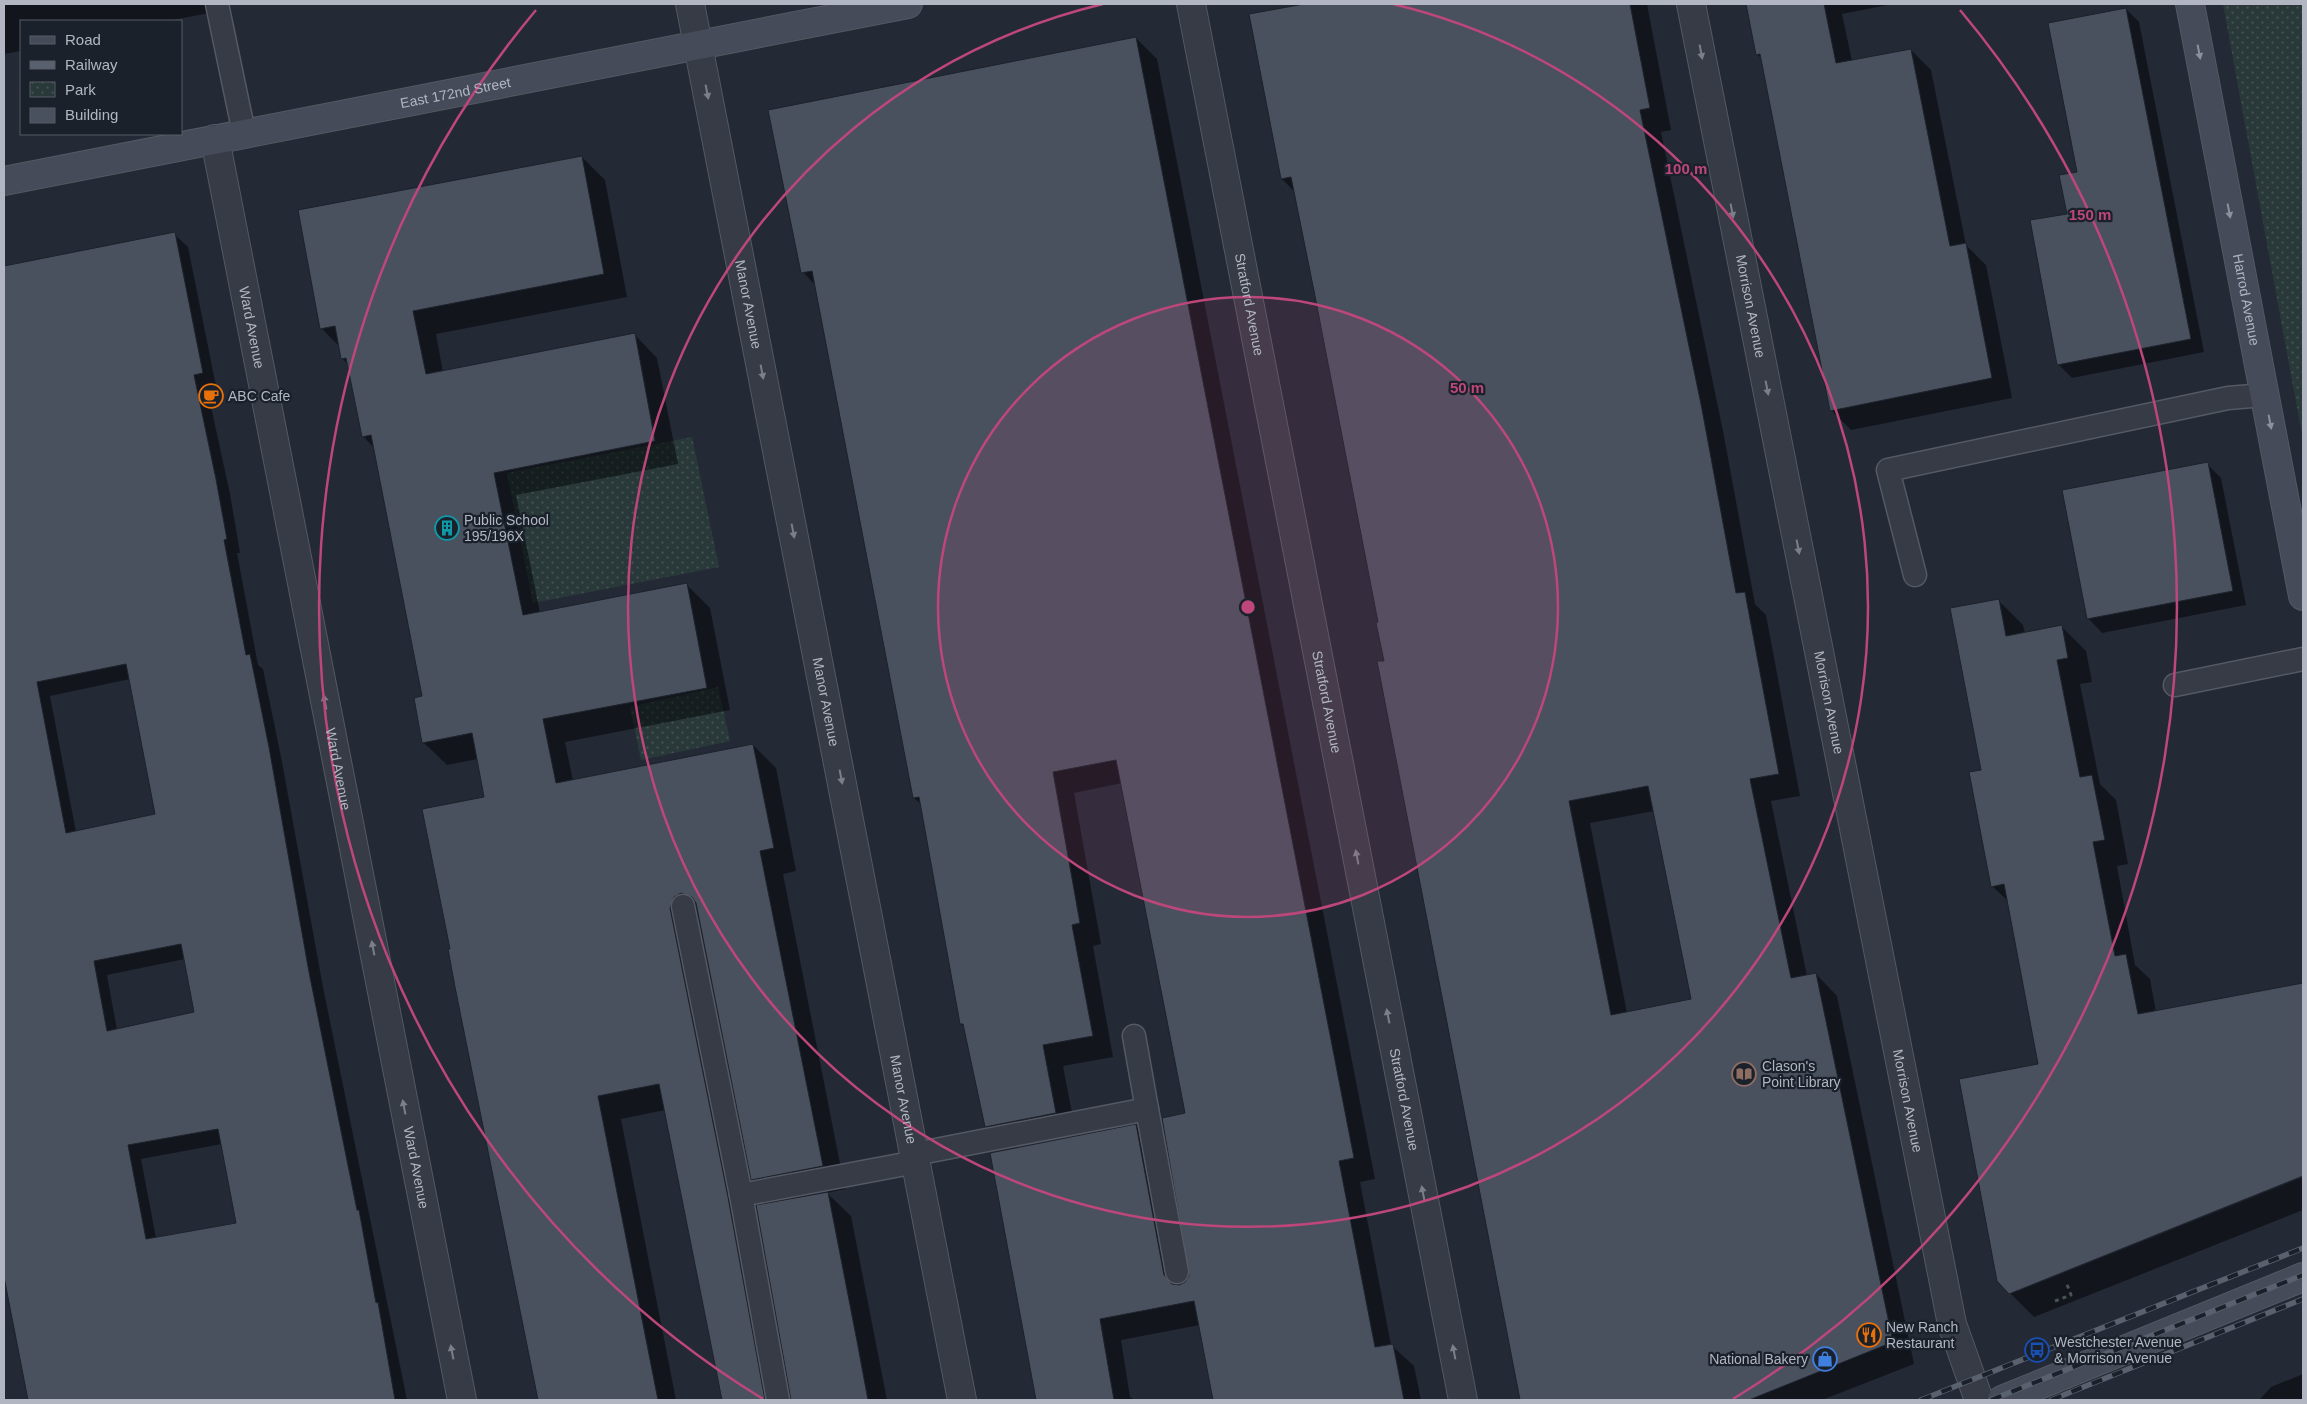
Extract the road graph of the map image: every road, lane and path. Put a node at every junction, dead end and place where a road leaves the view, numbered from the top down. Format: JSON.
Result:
{"nodes":[{"id":1,"x":217,"y":4,"type":"edge"},
{"id":2,"x":690,"y":4,"type":"edge"},
{"id":3,"x":908,"y":4,"type":"edge"},
{"id":4,"x":1191,"y":4,"type":"edge"},
{"id":5,"x":1691,"y":4,"type":"edge"},
{"id":6,"x":2190,"y":4,"type":"edge"},
{"id":7,"x":698,"y":44,"type":"junction"},
{"id":8,"x":244,"y":133,"type":"junction"},
{"id":9,"x":215,"y":139,"type":"junction"},
{"id":10,"x":4,"y":181,"type":"edge"},
{"id":11,"x":2264,"y":395,"type":"junction"},
{"id":12,"x":1915,"y":575,"type":"dead end"},
{"id":13,"x":2303,"y":596,"type":"edge"},
{"id":14,"x":2303,"y":659,"type":"edge"},
{"id":15,"x":2175,"y":685,"type":"dead end"},
{"id":16,"x":683,"y":906,"type":"dead end"},
{"id":17,"x":1134,"y":1036,"type":"dead end"},
{"id":18,"x":1147,"y":1109,"type":"junction"},
{"id":19,"x":915,"y":1158,"type":"junction"},
{"id":20,"x":741,"y":1195,"type":"junction"},
{"id":21,"x":1177,"y":1272,"type":"dead end"},
{"id":22,"x":2303,"y":1277,"type":"edge"},
{"id":23,"x":2066,"y":1282,"type":"dead end"},
{"id":24,"x":2055,"y":1301,"type":"dead end"},
{"id":25,"x":462,"y":1400,"type":"edge"},
{"id":26,"x":778,"y":1400,"type":"edge"},
{"id":27,"x":962,"y":1400,"type":"edge"},
{"id":28,"x":1463,"y":1400,"type":"edge"},
{"id":29,"x":1979,"y":1400,"type":"edge"},
{"id":30,"x":2002,"y":1400,"type":"edge"}],
"edges":[{"from":1,"to":8,"type":"lane"},
{"from":2,"to":7,"type":"street","name":"Manor Avenue"},
{"from":3,"to":7,"type":"street","name":"East 172nd Street"},
{"from":28,"to":4,"type":"street","name":"Stratford Avenue","one_way":true},
{"from":5,"to":29,"type":"street","name":"Morrison Avenue","one_way":true},
{"from":6,"to":11,"type":"street","name":"Harrod Avenue","one_way":true},
{"from":7,"to":8,"type":"street","name":"East 172nd Street"},
{"from":7,"to":19,"type":"street","name":"Manor Avenue","one_way":true},
{"from":8,"to":9,"type":"street","name":"East 172nd Street"},
{"from":9,"to":10,"type":"street","name":"East 172nd Street"},
{"from":25,"to":9,"type":"street","name":"Ward Avenue","one_way":true},
{"from":11,"to":12,"type":"lane"},
{"from":11,"to":13,"type":"street","name":"Harrod Avenue","one_way":true},
{"from":14,"to":15,"type":"lane"},
{"from":16,"to":20,"type":"lane"},
{"from":17,"to":18,"type":"lane"},
{"from":18,"to":19,"type":"lane"},
{"from":18,"to":21,"type":"lane"},
{"from":19,"to":20,"type":"lane"},
{"from":19,"to":27,"type":"street","name":"Manor Avenue"},
{"from":20,"to":26,"type":"lane"},
{"from":22,"to":30,"type":"street"},
{"from":23,"to":24,"type":"path"}]}
